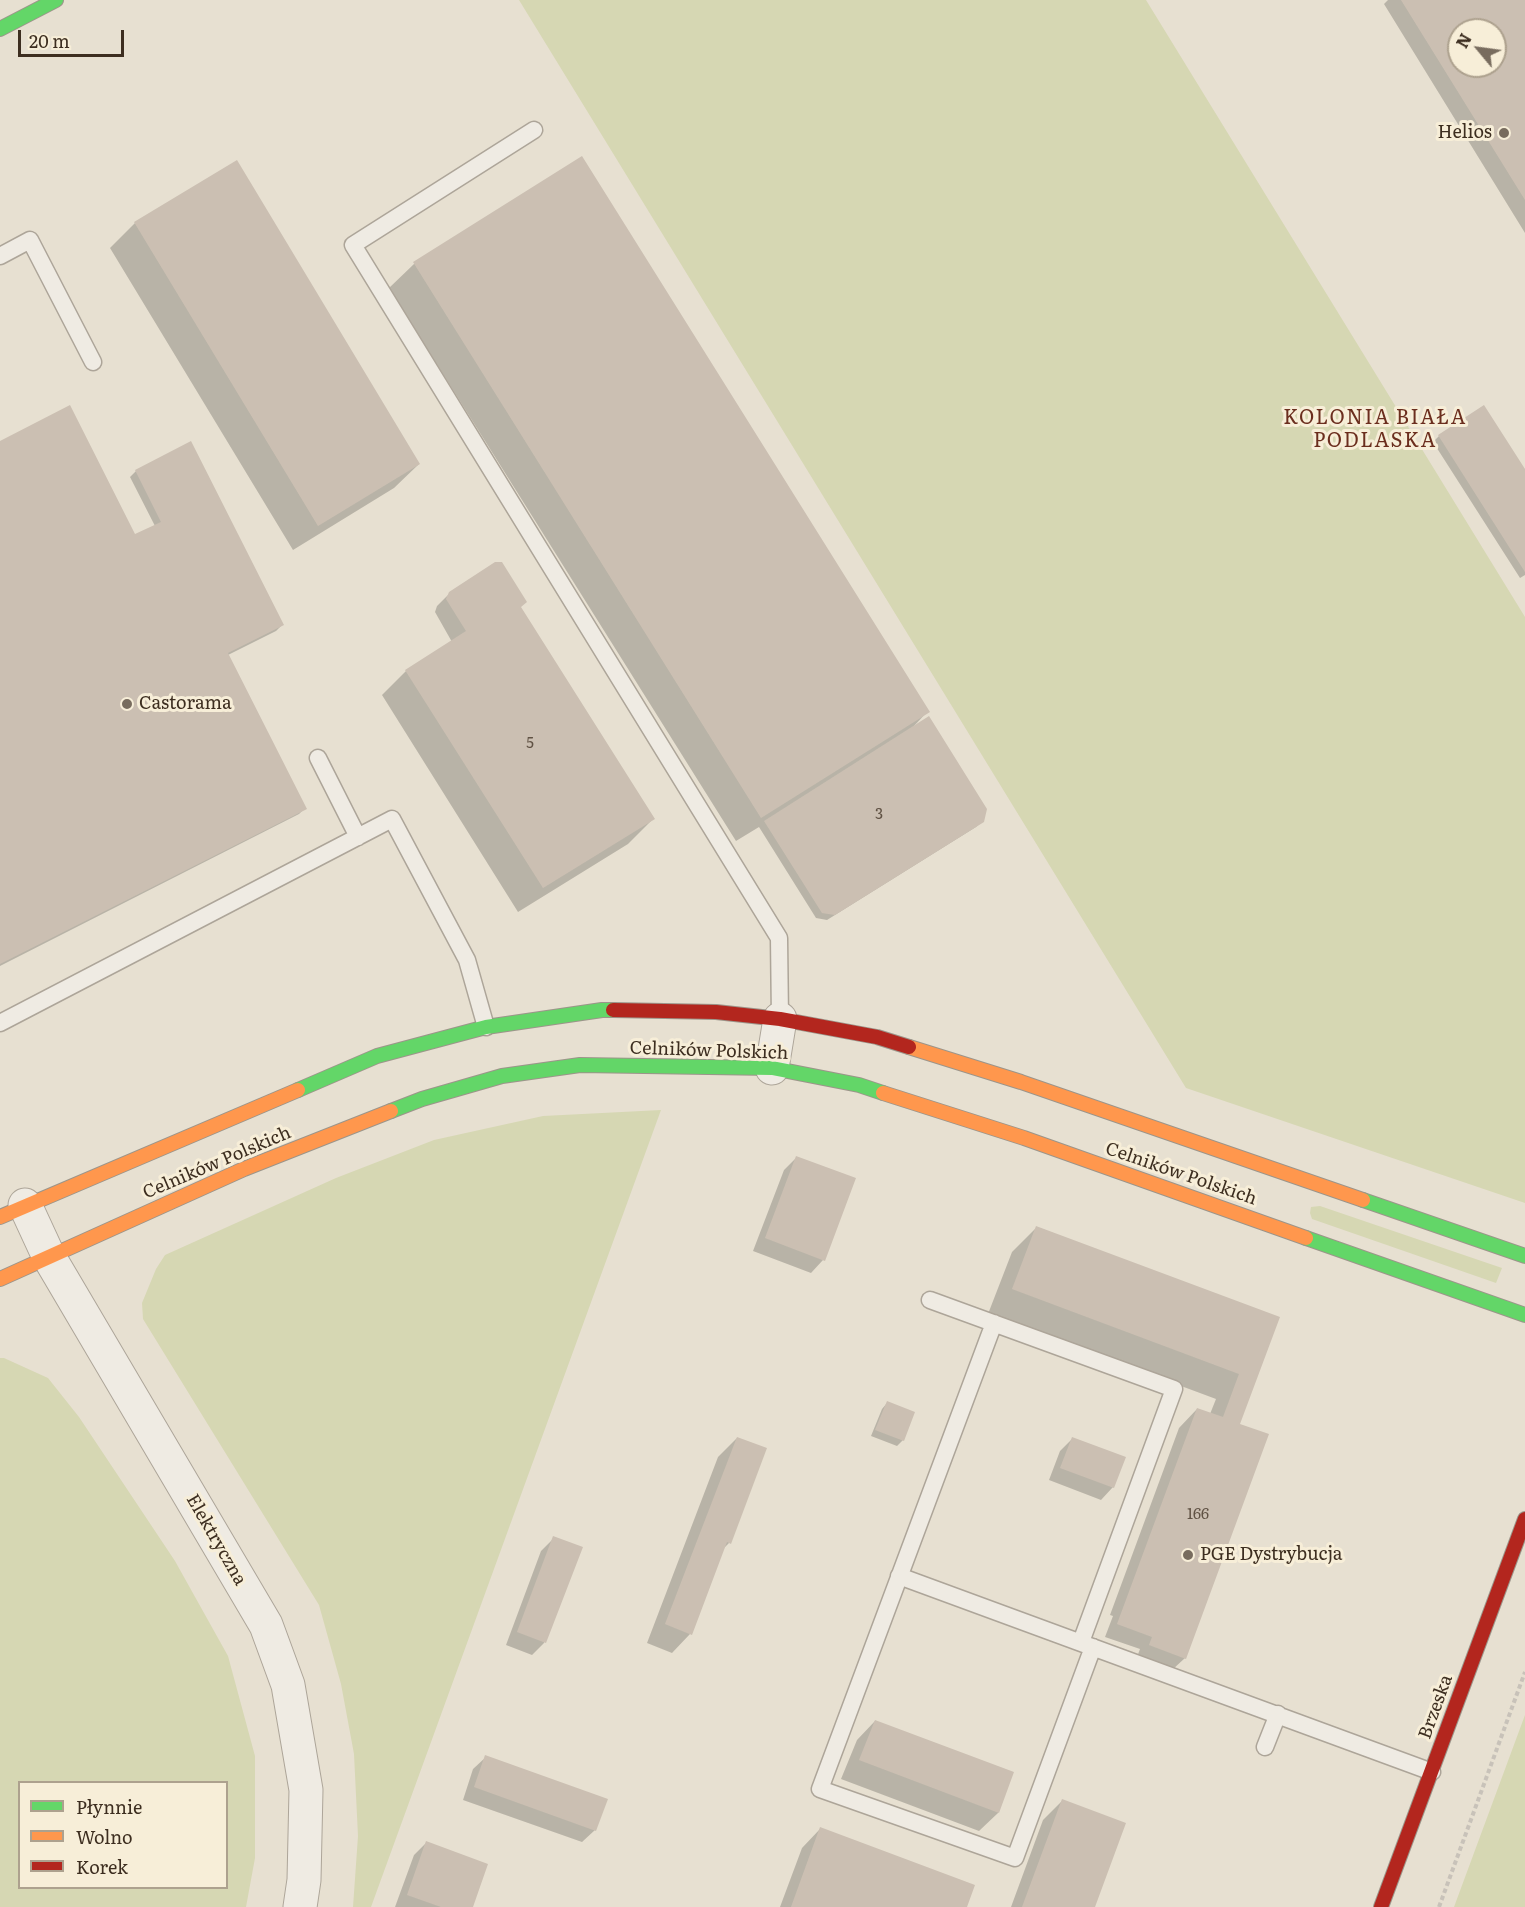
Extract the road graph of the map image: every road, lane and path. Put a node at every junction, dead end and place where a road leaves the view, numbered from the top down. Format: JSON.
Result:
{"nodes":[{"id":1,"x":56,"y":0,"type":"edge"},
{"id":2,"x":0,"y":29,"type":"edge"},
{"id":3,"x":534,"y":130,"type":"dead end"},
{"id":4,"x":0,"y":256,"type":"edge"},
{"id":5,"x":93,"y":362,"type":"dead end"},
{"id":6,"x":318,"y":758,"type":"dead end"},
{"id":7,"x":358,"y":837,"type":"junction"},
{"id":8,"x":780,"y":1019,"type":"junction"},
{"id":9,"x":0,"y":1023,"type":"edge"},
{"id":10,"x":486,"y":1027,"type":"junction"},
{"id":11,"x":772,"y":1068,"type":"junction"},
{"id":12,"x":13,"y":1211,"type":"edge"},
{"id":13,"x":1525,"y":1256,"type":"edge"},
{"id":14,"x":49,"y":1257,"type":"junction"},
{"id":15,"x":0,"y":1279,"type":"edge"},
{"id":16,"x":930,"y":1300,"type":"dead end"},
{"id":17,"x":1525,"y":1315,"type":"edge"},
{"id":18,"x":994,"y":1323,"type":"junction"},
{"id":19,"x":1525,"y":1519,"type":"edge"},
{"id":20,"x":899,"y":1576,"type":"junction"},
{"id":21,"x":1087,"y":1644,"type":"junction"},
{"id":22,"x":1525,"y":1671,"type":"edge"},
{"id":23,"x":1278,"y":1714,"type":"junction"},
{"id":24,"x":1265,"y":1747,"type":"dead end"},
{"id":25,"x":1431,"y":1772,"type":"junction"},
{"id":26,"x":300,"y":1907,"type":"edge"},
{"id":27,"x":1381,"y":1907,"type":"edge"},
{"id":28,"x":1438,"y":1907,"type":"edge"}],
"edges":[{"from":1,"to":2,"type":"main road"},
{"from":3,"to":8,"type":"lane"},
{"from":4,"to":5,"type":"lane"},
{"from":6,"to":7,"type":"lane"},
{"from":7,"to":9,"type":"lane"},
{"from":7,"to":10,"type":"lane"},
{"from":8,"to":10,"type":"main road","name":"Celników Polskich"},
{"from":8,"to":11,"type":"street"},
{"from":8,"to":13,"type":"main road","name":"Celników Polskich"},
{"from":10,"to":12,"type":"main road","name":"Celników Polskich"},
{"from":11,"to":14,"type":"main road","name":"Celników Polskich"},
{"from":11,"to":17,"type":"main road","name":"Celników Polskich"},
{"from":12,"to":14,"type":"street","name":"Elektryczna"},
{"from":14,"to":15,"type":"main road","name":"Celników Polskich"},
{"from":14,"to":26,"type":"street","name":"Elektryczna"},
{"from":16,"to":18,"type":"lane"},
{"from":18,"to":20,"type":"lane"},
{"from":18,"to":21,"type":"lane"},
{"from":19,"to":25,"type":"main road","name":"Brzeska"},
{"from":20,"to":21,"type":"lane"},
{"from":20,"to":21,"type":"lane"},
{"from":21,"to":23,"type":"lane"},
{"from":22,"to":28,"type":"path"},
{"from":23,"to":24,"type":"lane"},
{"from":23,"to":25,"type":"lane"},
{"from":25,"to":27,"type":"main road","name":"Brzeska"}]}
